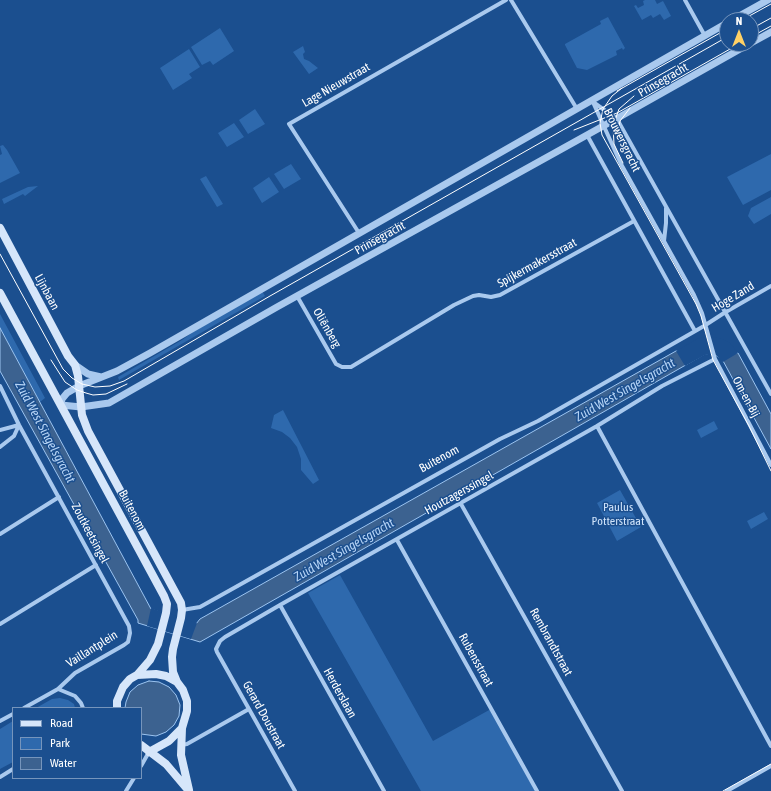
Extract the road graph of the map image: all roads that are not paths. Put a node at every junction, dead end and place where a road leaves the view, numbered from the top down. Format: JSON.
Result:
{"nodes":[{"id":1,"x":506,"y":0,"type":"edge"},
{"id":2,"x":511,"y":0,"type":"edge"},
{"id":3,"x":685,"y":0,"type":"edge"},
{"id":4,"x":768,"y":0,"type":"edge"},
{"id":5,"x":746,"y":12,"type":"edge"},
{"id":6,"x":719,"y":28,"type":"edge"},
{"id":7,"x":771,"y":32,"type":"edge"},
{"id":8,"x":705,"y":36,"type":"junction"},
{"id":9,"x":759,"y":39,"type":"edge"},
{"id":10,"x":736,"y":52,"type":"edge"},
{"id":11,"x":592,"y":100,"type":"junction"},
{"id":12,"x":577,"y":109,"type":"junction"},
{"id":13,"x":617,"y":119,"type":"junction"},
{"id":14,"x":604,"y":126,"type":"junction"},
{"id":15,"x":588,"y":135,"type":"junction"},
{"id":16,"x":666,"y":208,"type":"junction"},
{"id":17,"x":634,"y":221,"type":"junction"},
{"id":18,"x":0,"y":228,"type":"edge"},
{"id":19,"x":359,"y":233,"type":"junction"},
{"id":20,"x":664,"y":241,"type":"junction"},
{"id":21,"x":771,"y":286,"type":"edge"},
{"id":22,"x":0,"y":293,"type":"edge"},
{"id":23,"x":297,"y":296,"type":"junction"},
{"id":24,"x":724,"y":312,"type":"junction"},
{"id":25,"x":706,"y":325,"type":"junction"},
{"id":26,"x":694,"y":332,"type":"junction"},
{"id":27,"x":714,"y":357,"type":"junction"},
{"id":28,"x":75,"y":365,"type":"junction"},
{"id":29,"x":342,"y":367,"type":"joint"},
{"id":30,"x":101,"y":377,"type":"junction"},
{"id":31,"x":0,"y":386,"type":"edge"},
{"id":32,"x":79,"y":386,"type":"junction"},
{"id":33,"x":771,"y":394,"type":"edge"},
{"id":34,"x":61,"y":405,"type":"junction"},
{"id":35,"x":81,"y":407,"type":"junction"},
{"id":36,"x":19,"y":426,"type":"junction"},
{"id":37,"x":598,"y":426,"type":"junction"},
{"id":38,"x":0,"y":430,"type":"edge"},
{"id":39,"x":0,"y":447,"type":"edge"},
{"id":40,"x":771,"y":465,"type":"edge"},
{"id":41,"x":59,"y":497,"type":"junction"},
{"id":42,"x":462,"y":504,"type":"junction"},
{"id":43,"x":0,"y":534,"type":"edge"},
{"id":44,"x":396,"y":540,"type":"junction"},
{"id":45,"x":96,"y":565,"type":"junction"},
{"id":46,"x":280,"y":605,"type":"junction"},
{"id":47,"x":181,"y":614,"type":"junction"},
{"id":48,"x":0,"y":624,"type":"edge"},
{"id":49,"x":129,"y":626,"type":"joint"},
{"id":50,"x":216,"y":649,"type":"joint"},
{"id":51,"x":138,"y":675,"type":"junction"},
{"id":52,"x":177,"y":682,"type":"junction"},
{"id":53,"x":58,"y":689,"type":"junction"},
{"id":54,"x":26,"y":707,"type":"edge"},
{"id":55,"x":83,"y":707,"type":"edge"},
{"id":56,"x":117,"y":707,"type":"edge"},
{"id":57,"x":249,"y":709,"type":"junction"},
{"id":58,"x":12,"y":715,"type":"edge"},
{"id":59,"x":0,"y":721,"type":"edge"},
{"id":60,"x":182,"y":728,"type":"junction"},
{"id":61,"x":181,"y":745,"type":"junction"},
{"id":62,"x":142,"y":746,"type":"edge"},
{"id":63,"x":771,"y":746,"type":"edge"},
{"id":64,"x":149,"y":752,"type":"junction"},
{"id":65,"x":142,"y":764,"type":"edge"},
{"id":66,"x":771,"y":766,"type":"edge"},
{"id":67,"x":12,"y":770,"type":"edge"},
{"id":68,"x":0,"y":777,"type":"edge"},
{"id":69,"x":133,"y":779,"type":"edge"},
{"id":70,"x":126,"y":791,"type":"edge"},
{"id":71,"x":189,"y":791,"type":"edge"},
{"id":72,"x":295,"y":791,"type":"edge"},
{"id":73,"x":384,"y":791,"type":"edge"},
{"id":74,"x":537,"y":791,"type":"edge"},
{"id":75,"x":622,"y":791,"type":"edge"},
{"id":76,"x":727,"y":791,"type":"edge"}],
"edges":[{"from":1,"to":19,"type":"street","name":"Lage Nieuwstraat"},
{"from":2,"to":12,"type":"street"},
{"from":3,"to":8,"type":"street"},
{"from":4,"to":5,"type":"street"},
{"from":6,"to":8,"type":"street","name":"Prinsegracht"},
{"from":7,"to":9,"type":"street","name":"Prinsegracht"},
{"from":8,"to":11,"type":"street","name":"Prinsegracht"},
{"from":10,"to":13,"type":"street","name":"Prinsegracht"},
{"from":11,"to":12,"type":"street","name":"Prinsegracht"},
{"from":11,"to":13,"type":"street","name":"Brouwersgracht"},
{"from":11,"to":14,"type":"street","name":"Brouwersgracht"},
{"from":12,"to":19,"type":"street","name":"Prinsegracht"},
{"from":13,"to":14,"type":"street","name":"Prinsegracht"},
{"from":13,"to":16,"type":"street","name":"Brouwersgracht"},
{"from":14,"to":15,"type":"street","name":"Prinsegracht"},
{"from":14,"to":20,"type":"street","name":"Brouwersgracht"},
{"from":15,"to":17,"type":"street"},
{"from":15,"to":23,"type":"street","name":"Prinsegracht"},
{"from":16,"to":20,"type":"street"},
{"from":16,"to":24,"type":"street","name":"Brouwersgracht"},
{"from":17,"to":26,"type":"street"},
{"from":17,"to":29,"type":"street","name":"Spijkermakersstraat"},
{"from":18,"to":28,"type":"main road","name":"Lijnbaan"},
{"from":19,"to":30,"type":"street","name":"Prinsegracht"},
{"from":20,"to":25,"type":"street","name":"Brouwersgracht"},
{"from":21,"to":24,"type":"street","name":"Hoge Zand"},
{"from":22,"to":34,"type":"main road"},
{"from":23,"to":29,"type":"street","name":"Oliënberg"},
{"from":23,"to":35,"type":"street","name":"Prinsegracht"},
{"from":24,"to":25,"type":"street","name":"Hoge Zand"},
{"from":24,"to":33,"type":"street","name":"Brouwersgracht"},
{"from":25,"to":26,"type":"street","name":"Buitenom"},
{"from":25,"to":27,"type":"street","name":"Brouwersgracht"},
{"from":26,"to":47,"type":"street","name":"Buitenom"},
{"from":27,"to":37,"type":"street","name":"Houtzagerssingel"},
{"from":27,"to":40,"type":"street","name":"Om-en-Bij"},
{"from":28,"to":30,"type":"street","name":"Lijnbaan"},
{"from":28,"to":32,"type":"main road","name":"Lijnbaan"},
{"from":30,"to":32,"type":"street","name":"Prinsegracht"},
{"from":31,"to":36,"type":"street","name":"Zoutkeetsingel"},
{"from":32,"to":34,"type":"street","name":"Prinsegracht"},
{"from":32,"to":35,"type":"main road","name":"Buitenom"},
{"from":34,"to":35,"type":"street","name":"Prinsegracht"},
{"from":34,"to":51,"type":"main road","name":"Buitenom"},
{"from":35,"to":47,"type":"main road","name":"Buitenom"},
{"from":36,"to":38,"type":"street"},
{"from":36,"to":39,"type":"street"},
{"from":36,"to":41,"type":"street","name":"Zoutkeetsingel"},
{"from":37,"to":42,"type":"street","name":"Houtzagerssingel"},
{"from":37,"to":63,"type":"street"},
{"from":41,"to":43,"type":"street"},
{"from":41,"to":45,"type":"street","name":"Zoutkeetsingel"},
{"from":42,"to":44,"type":"street","name":"Houtzagerssingel"},
{"from":42,"to":75,"type":"street","name":"Rembrandtstraat"},
{"from":44,"to":46,"type":"street","name":"Houtzagerssingel"},
{"from":44,"to":74,"type":"street","name":"Rubensstraat"},
{"from":45,"to":48,"type":"street"},
{"from":45,"to":49,"type":"street","name":"Zoutkeetsingel"},
{"from":46,"to":50,"type":"street","name":"Houtzagerssingel"},
{"from":46,"to":73,"type":"street","name":"Herderslaan"},
{"from":47,"to":52,"type":"main road"},
{"from":49,"to":53,"type":"street","name":"Vaillantplein"},
{"from":50,"to":57,"type":"street","name":"Gerard Doustraat"},
{"from":51,"to":52,"type":"main road"},
{"from":51,"to":56,"type":"main road"},
{"from":52,"to":60,"type":"main road"},
{"from":53,"to":54,"type":"street"},
{"from":53,"to":55,"type":"street"},
{"from":57,"to":61,"type":"street"},
{"from":57,"to":72,"type":"street","name":"Gerard Doustraat"},
{"from":58,"to":59,"type":"street"},
{"from":60,"to":61,"type":"main road"},
{"from":60,"to":64,"type":"main road"},
{"from":61,"to":71,"type":"main road"},
{"from":62,"to":64,"type":"main road"},
{"from":64,"to":65,"type":"street"},
{"from":64,"to":71,"type":"main road"},
{"from":66,"to":76,"type":"street"},
{"from":67,"to":68,"type":"street"},
{"from":69,"to":70,"type":"street"}]}
